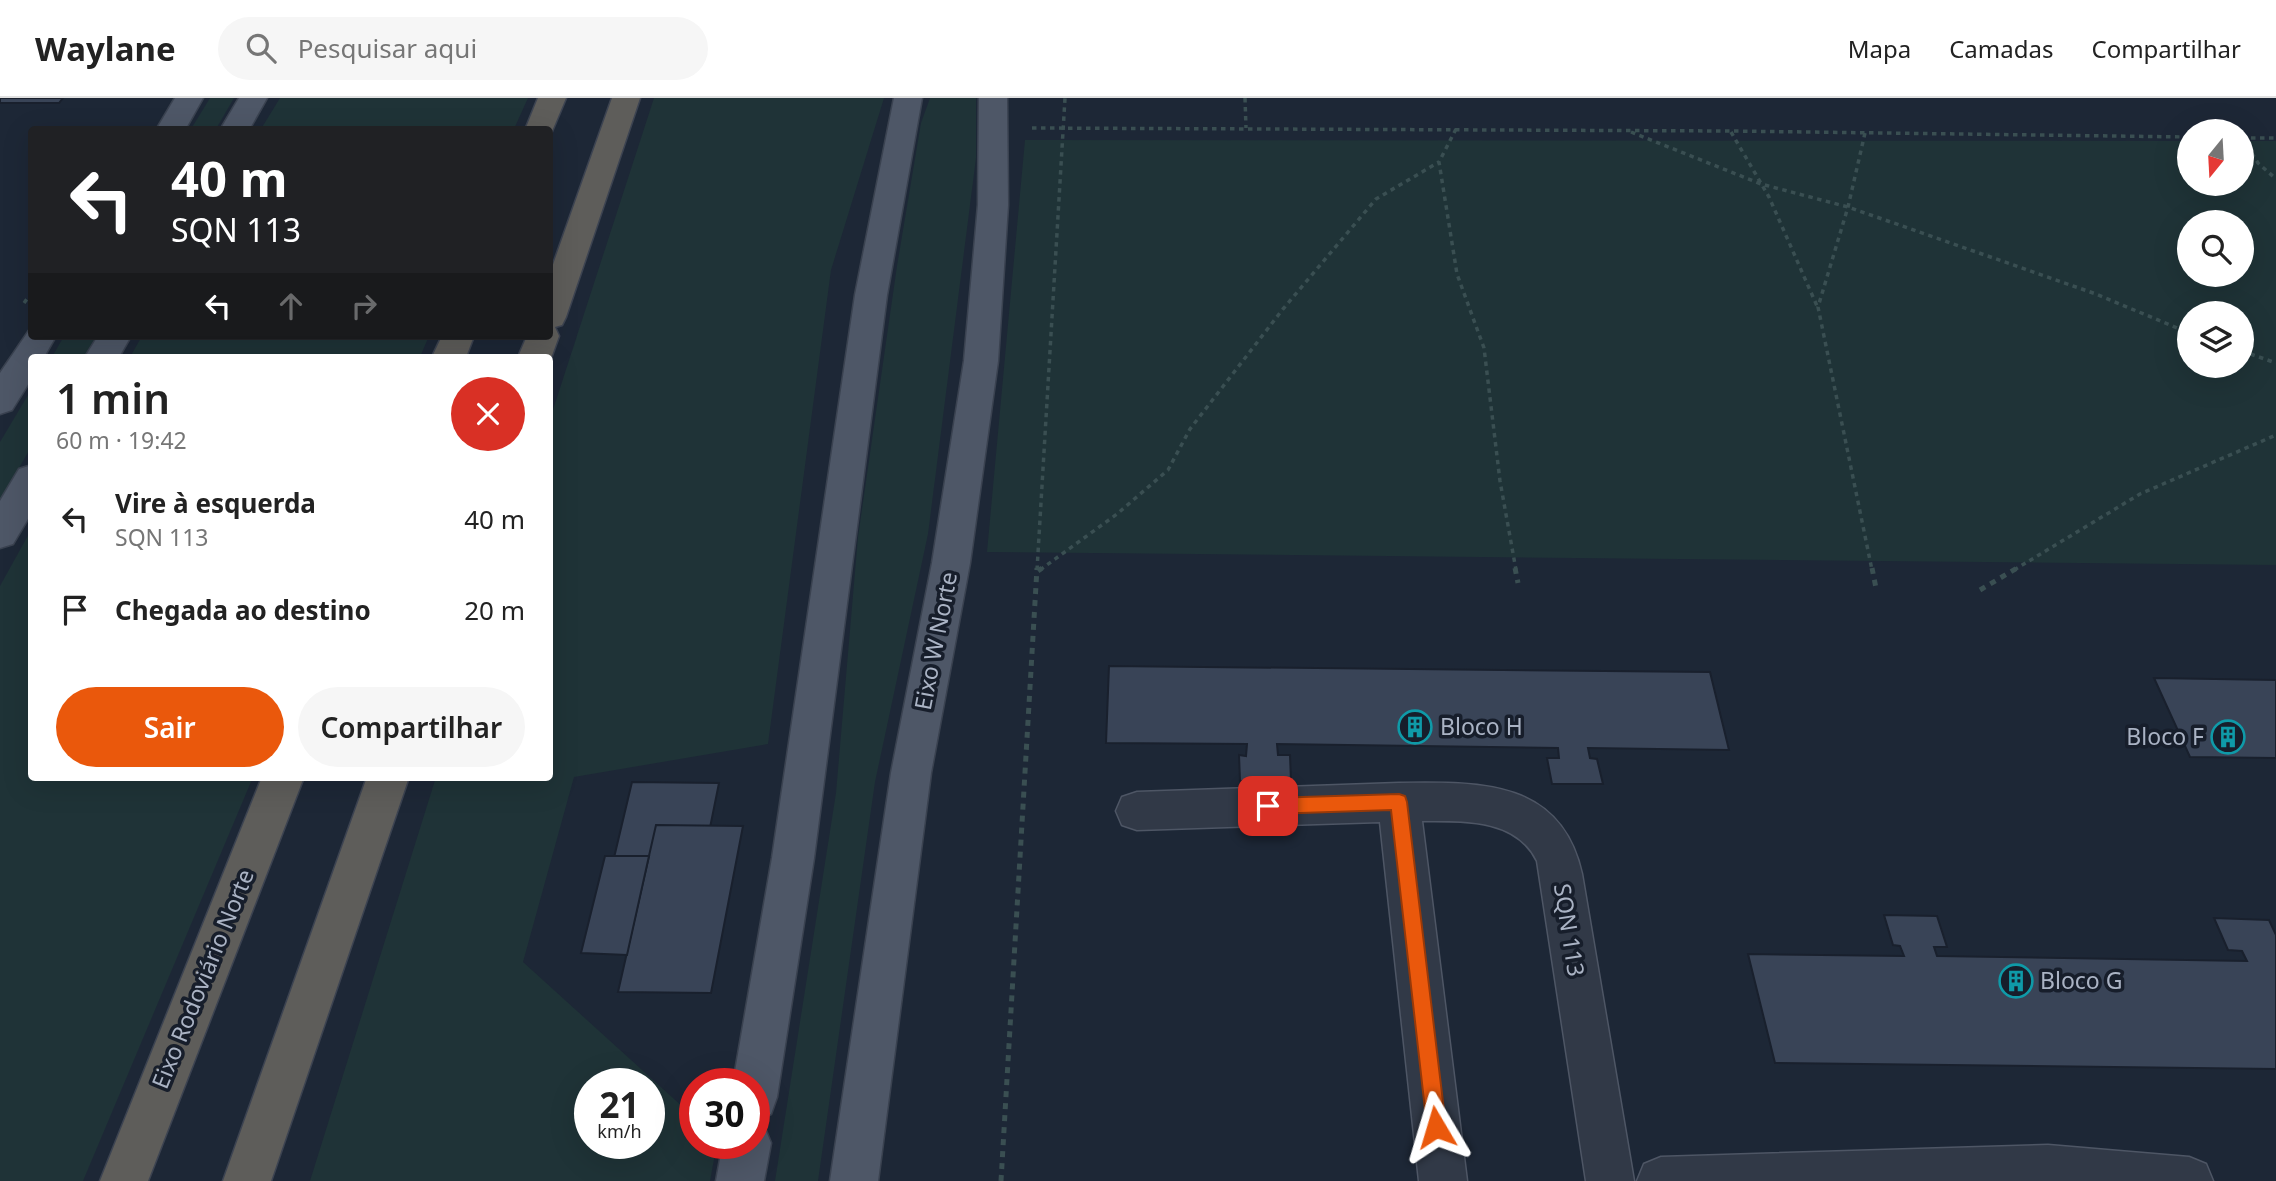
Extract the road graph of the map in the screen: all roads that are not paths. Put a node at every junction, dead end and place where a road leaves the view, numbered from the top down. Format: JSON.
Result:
{"nodes":[{"id":1,"x":190,"y":98,"type":"edge"},
{"id":2,"x":253,"y":98,"type":"edge"},
{"id":3,"x":552,"y":98,"type":"edge"},
{"id":4,"x":626,"y":98,"type":"edge"},
{"id":5,"x":908,"y":98,"type":"edge"},
{"id":6,"x":993,"y":113,"type":"edge"},
{"id":7,"x":172,"y":126,"type":"edge"},
{"id":8,"x":236,"y":126,"type":"edge"},
{"id":9,"x":541,"y":126,"type":"edge"},
{"id":10,"x":553,"y":308,"type":"edge"},
{"id":11,"x":28,"y":356,"type":"edge"},
{"id":12,"x":0,"y":401,"type":"edge"},
{"id":13,"x":28,"y":486,"type":"edge"},
{"id":14,"x":0,"y":533,"type":"edge"},
{"id":15,"x":281,"y":781,"type":"edge"},
{"id":16,"x":387,"y":781,"type":"edge"},
{"id":17,"x":1399,"y":802,"type":"junction"},
{"id":18,"x":1137,"y":811,"type":"dead end"},
{"id":19,"x":759,"y":1068,"type":"edge"},
{"id":20,"x":744,"y":1159,"type":"edge"},
{"id":21,"x":124,"y":1181,"type":"edge"},
{"id":22,"x":247,"y":1181,"type":"edge"},
{"id":23,"x":740,"y":1181,"type":"edge"},
{"id":24,"x":854,"y":1181,"type":"edge"},
{"id":25,"x":1443,"y":1181,"type":"edge"},
{"id":26,"x":1609,"y":1181,"type":"edge"},
{"id":27,"x":1661,"y":1181,"type":"edge"},
{"id":28,"x":2189,"y":1181,"type":"edge"}],
"edges":[{"from":1,"to":7,"type":"main road"},
{"from":2,"to":8,"type":"main road"},
{"from":3,"to":9,"type":"highway"},
{"from":4,"to":10,"type":"highway"},
{"from":5,"to":19,"type":"main road"},
{"from":6,"to":24,"type":"main road","name":"Eixo W Norte"},
{"from":11,"to":12,"type":"main road"},
{"from":13,"to":14,"type":"main road"},
{"from":15,"to":21,"type":"highway","name":"Eixo Rodoviário Norte"},
{"from":16,"to":22,"type":"highway"},
{"from":17,"to":18,"type":"street","name":"SQN 113"},
{"from":17,"to":25,"type":"street"},
{"from":17,"to":26,"type":"street","name":"SQN 113"},
{"from":20,"to":23,"type":"main road"},
{"from":27,"to":28,"type":"street"}]}
